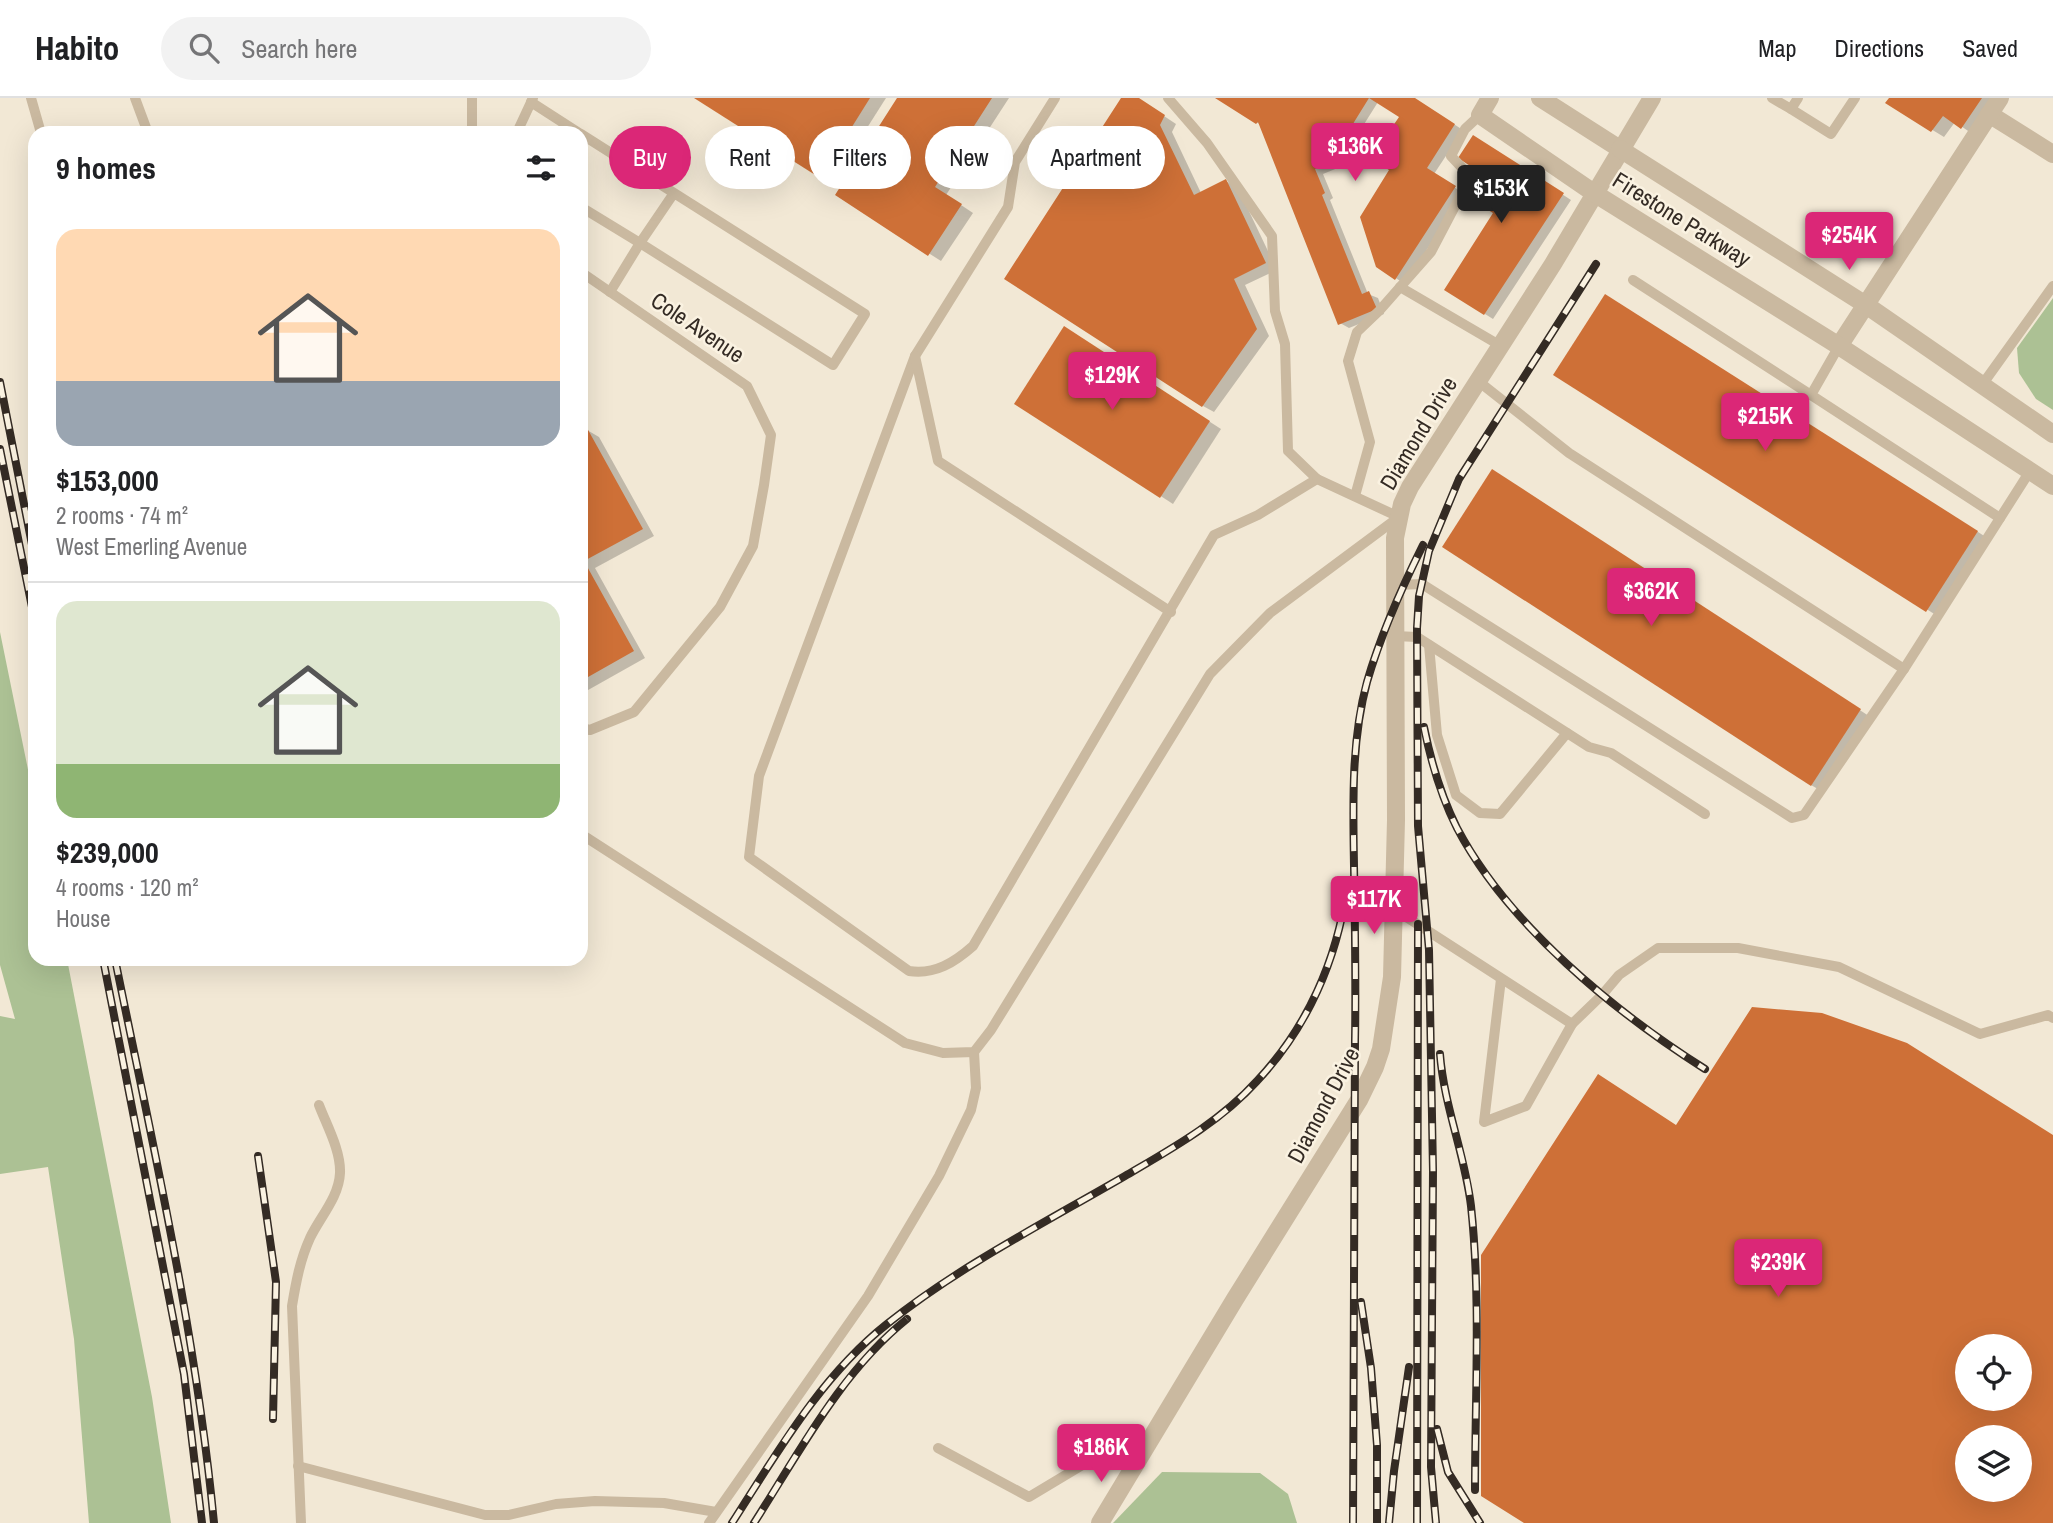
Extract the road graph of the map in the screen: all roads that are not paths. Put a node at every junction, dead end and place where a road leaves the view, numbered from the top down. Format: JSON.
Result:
{"nodes":[{"id":1,"x":31,"y":98,"type":"edge"},
{"id":2,"x":135,"y":98,"type":"edge"},
{"id":3,"x":472,"y":98,"type":"edge"},
{"id":4,"x":1055,"y":98,"type":"edge"},
{"id":5,"x":1168,"y":98,"type":"edge"},
{"id":6,"x":1490,"y":98,"type":"edge"},
{"id":7,"x":1540,"y":98,"type":"edge"},
{"id":8,"x":1652,"y":98,"type":"edge"},
{"id":9,"x":1772,"y":98,"type":"edge"},
{"id":10,"x":1798,"y":98,"type":"edge"},
{"id":11,"x":1855,"y":98,"type":"edge"},
{"id":12,"x":2000,"y":98,"type":"edge"},
{"id":13,"x":532,"y":100,"type":"edge"},
{"id":14,"x":1791,"y":109,"type":"junction"},
{"id":15,"x":1989,"y":114,"type":"junction"},
{"id":16,"x":1480,"y":115,"type":"junction"},
{"id":17,"x":39,"y":126,"type":"edge"},
{"id":18,"x":145,"y":126,"type":"edge"},
{"id":19,"x":471,"y":126,"type":"edge"},
{"id":20,"x":520,"y":126,"type":"edge"},
{"id":21,"x":570,"y":126,"type":"edge"},
{"id":22,"x":588,"y":138,"type":"edge"},
{"id":23,"x":1620,"y":149,"type":"junction"},
{"id":24,"x":2053,"y":154,"type":"edge"},
{"id":25,"x":674,"y":193,"type":"junction"},
{"id":26,"x":1594,"y":193,"type":"junction"},
{"id":27,"x":588,"y":211,"type":"edge"},
{"id":28,"x":640,"y":243,"type":"junction"},
{"id":29,"x":588,"y":277,"type":"edge"},
{"id":30,"x":1633,"y":281,"type":"dead end"},
{"id":31,"x":2053,"y":286,"type":"edge"},
{"id":32,"x":1400,"y":288,"type":"junction"},
{"id":33,"x":610,"y":292,"type":"junction"},
{"id":34,"x":1866,"y":305,"type":"junction"},
{"id":35,"x":1501,"y":346,"type":"junction"},
{"id":36,"x":1839,"y":346,"type":"junction"},
{"id":37,"x":915,"y":356,"type":"junction"},
{"id":38,"x":1478,"y":381,"type":"junction"},
{"id":39,"x":1982,"y":385,"type":"junction"},
{"id":40,"x":1811,"y":395,"type":"junction"},
{"id":41,"x":2053,"y":434,"type":"edge"},
{"id":42,"x":2031,"y":471,"type":"junction"},
{"id":43,"x":1317,"y":479,"type":"junction"},
{"id":44,"x":2053,"y":486,"type":"edge"},
{"id":45,"x":1354,"y":496,"type":"junction"},
{"id":46,"x":1399,"y":517,"type":"junction"},
{"id":47,"x":2000,"y":518,"type":"junction"},
{"id":48,"x":1396,"y":585,"type":"junction"},
{"id":49,"x":1171,"y":612,"type":"junction"},
{"id":50,"x":1395,"y":636,"type":"junction"},
{"id":51,"x":1429,"y":645,"type":"junction"},
{"id":52,"x":1904,"y":668,"type":"junction"},
{"id":53,"x":588,"y":730,"type":"edge"},
{"id":54,"x":1567,"y":733,"type":"junction"},
{"id":55,"x":1705,"y":814,"type":"dead end"},
{"id":56,"x":588,"y":839,"type":"edge"},
{"id":57,"x":1394,"y":909,"type":"junction"},
{"id":58,"x":1501,"y":979,"type":"junction"},
{"id":59,"x":2053,"y":1018,"type":"edge"},
{"id":60,"x":1572,"y":1024,"type":"junction"},
{"id":61,"x":974,"y":1052,"type":"junction"},
{"id":62,"x":319,"y":1105,"type":"dead end"},
{"id":63,"x":938,"y":1448,"type":"dead end"},
{"id":64,"x":298,"y":1466,"type":"junction"},
{"id":65,"x":1135,"y":1466,"type":"junction"},
{"id":66,"x":716,"y":1512,"type":"junction"},
{"id":67,"x":509,"y":1519,"type":"edge"},
{"id":68,"x":301,"y":1523,"type":"edge"},
{"id":69,"x":709,"y":1523,"type":"edge"},
{"id":70,"x":1100,"y":1523,"type":"edge"}],
"edges":[{"from":1,"to":17,"type":"lane"},
{"from":2,"to":18,"type":"lane"},
{"from":3,"to":19,"type":"lane"},
{"from":4,"to":37,"type":"lane"},
{"from":5,"to":43,"type":"lane"},
{"from":6,"to":16,"type":"street"},
{"from":7,"to":23,"type":"street","name":"Firestone Parkway"},
{"from":8,"to":23,"type":"street","name":"Diamond Drive"},
{"from":9,"to":14,"type":"lane"},
{"from":10,"to":14,"type":"lane"},
{"from":11,"to":14,"type":"lane"},
{"from":12,"to":15,"type":"street"},
{"from":13,"to":20,"type":"lane"},
{"from":13,"to":21,"type":"lane"},
{"from":15,"to":24,"type":"street"},
{"from":15,"to":34,"type":"street"},
{"from":16,"to":26,"type":"street","name":"Firestone Parkway"},
{"from":16,"to":32,"type":"lane"},
{"from":22,"to":25,"type":"lane"},
{"from":23,"to":26,"type":"street","name":"Diamond Drive"},
{"from":23,"to":34,"type":"street","name":"Firestone Parkway"},
{"from":25,"to":28,"type":"lane"},
{"from":25,"to":28,"type":"lane"},
{"from":26,"to":35,"type":"street","name":"Diamond Drive"},
{"from":26,"to":36,"type":"street","name":"Firestone Parkway"},
{"from":27,"to":28,"type":"lane"},
{"from":28,"to":33,"type":"lane"},
{"from":29,"to":33,"type":"lane","name":"Cole Avenue"},
{"from":30,"to":40,"type":"lane"},
{"from":31,"to":39,"type":"lane"},
{"from":32,"to":35,"type":"lane"},
{"from":32,"to":45,"type":"lane"},
{"from":33,"to":53,"type":"lane","name":"Cole Avenue"},
{"from":34,"to":36,"type":"street"},
{"from":34,"to":39,"type":"street","name":"Firestone Parkway"},
{"from":35,"to":38,"type":"street","name":"Diamond Drive"},
{"from":36,"to":40,"type":"lane"},
{"from":36,"to":42,"type":"street","name":"Firestone Parkway"},
{"from":37,"to":49,"type":"lane"},
{"from":37,"to":49,"type":"lane"},
{"from":38,"to":46,"type":"street","name":"Diamond Drive"},
{"from":38,"to":52,"type":"lane"},
{"from":39,"to":41,"type":"street","name":"Firestone Parkway"},
{"from":40,"to":47,"type":"lane"},
{"from":42,"to":44,"type":"street","name":"Firestone Parkway"},
{"from":42,"to":47,"type":"lane"},
{"from":43,"to":45,"type":"lane"},
{"from":43,"to":49,"type":"lane"},
{"from":45,"to":46,"type":"lane"},
{"from":46,"to":48,"type":"street","name":"Diamond Drive"},
{"from":46,"to":61,"type":"lane"},
{"from":47,"to":52,"type":"lane"},
{"from":48,"to":50,"type":"street","name":"Diamond Drive"},
{"from":48,"to":52,"type":"lane"},
{"from":50,"to":51,"type":"lane"},
{"from":50,"to":57,"type":"street","name":"Diamond Drive"},
{"from":51,"to":54,"type":"lane"},
{"from":51,"to":54,"type":"lane"},
{"from":54,"to":55,"type":"lane"},
{"from":56,"to":61,"type":"lane"},
{"from":57,"to":58,"type":"lane"},
{"from":57,"to":65,"type":"street","name":"Diamond Drive"},
{"from":58,"to":60,"type":"lane"},
{"from":58,"to":60,"type":"lane"},
{"from":59,"to":60,"type":"lane"},
{"from":61,"to":66,"type":"lane"},
{"from":62,"to":64,"type":"lane"},
{"from":63,"to":65,"type":"lane"},
{"from":64,"to":67,"type":"lane"},
{"from":64,"to":68,"type":"lane"},
{"from":65,"to":70,"type":"street","name":"Diamond Drive"},
{"from":66,"to":67,"type":"lane"},
{"from":66,"to":69,"type":"lane"}]}
